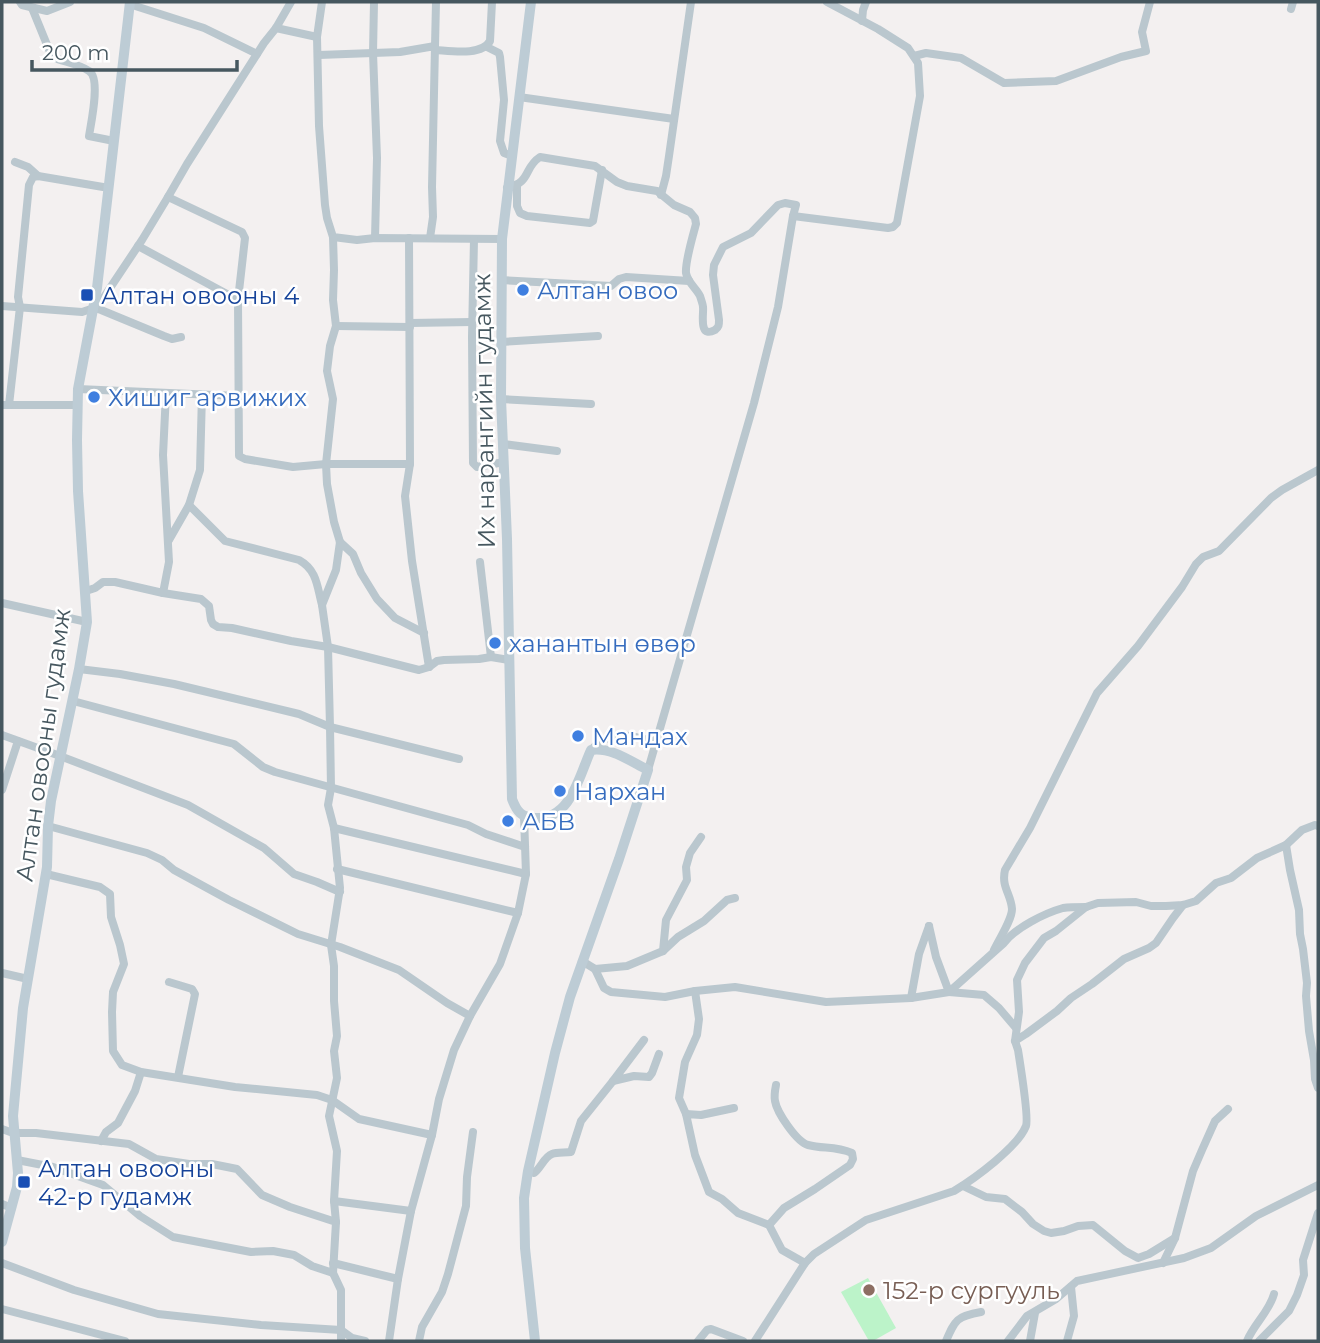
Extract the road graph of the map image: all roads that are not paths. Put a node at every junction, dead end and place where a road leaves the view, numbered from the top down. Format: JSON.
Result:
{"nodes":[{"id":1,"x":20,"y":2,"type":"edge"},
{"id":2,"x":70,"y":2,"type":"edge"},
{"id":3,"x":291,"y":2,"type":"edge"},
{"id":4,"x":374,"y":2,"type":"edge"},
{"id":5,"x":436,"y":2,"type":"edge"},
{"id":6,"x":492,"y":2,"type":"edge"},
{"id":7,"x":539,"y":2,"type":"edge"},
{"id":8,"x":691,"y":2,"type":"edge"},
{"id":9,"x":827,"y":2,"type":"edge"},
{"id":10,"x":866,"y":2,"type":"edge"},
{"id":11,"x":1150,"y":2,"type":"edge"},
{"id":12,"x":1156,"y":2,"type":"edge"},
{"id":13,"x":130,"y":3,"type":"edge"},
{"id":14,"x":320,"y":3,"type":"edge"},
{"id":15,"x":530,"y":6,"type":"edge"},
{"id":16,"x":32,"y":8,"type":"junction"},
{"id":17,"x":862,"y":21,"type":"junction"},
{"id":18,"x":276,"y":28,"type":"junction"},
{"id":19,"x":1142,"y":32,"type":"junction"},
{"id":20,"x":317,"y":37,"type":"junction"},
{"id":21,"x":487,"y":47,"type":"junction"},
{"id":22,"x":436,"y":48,"type":"junction"},
{"id":23,"x":373,"y":52,"type":"junction"},
{"id":24,"x":257,"y":54,"type":"junction"},
{"id":25,"x":319,"y":55,"type":"junction"},
{"id":26,"x":914,"y":57,"type":"junction"},
{"id":27,"x":519,"y":97,"type":"junction"},
{"id":28,"x":674,"y":119,"type":"junction"},
{"id":29,"x":114,"y":141,"type":"junction"},
{"id":30,"x":512,"y":156,"type":"junction"},
{"id":31,"x":15,"y":162,"type":"dead end"},
{"id":32,"x":602,"y":170,"type":"junction"},
{"id":33,"x":38,"y":176,"type":"junction"},
{"id":34,"x":512,"y":187,"type":"junction"},
{"id":35,"x":109,"y":188,"type":"junction"},
{"id":36,"x":661,"y":195,"type":"junction"},
{"id":37,"x":169,"y":197,"type":"junction"},
{"id":38,"x":793,"y":216,"type":"junction"},
{"id":39,"x":333,"y":237,"type":"junction"},
{"id":40,"x":375,"y":238,"type":"junction"},
{"id":41,"x":409,"y":238,"type":"junction"},
{"id":42,"x":430,"y":238,"type":"junction"},
{"id":43,"x":474,"y":239,"type":"junction"},
{"id":44,"x":502,"y":239,"type":"junction"},
{"id":45,"x":138,"y":246,"type":"junction"},
{"id":46,"x":501,"y":280,"type":"junction"},
{"id":47,"x":689,"y":281,"type":"junction"},
{"id":48,"x":238,"y":300,"type":"junction"},
{"id":49,"x":2,"y":306,"type":"edge"},
{"id":50,"x":20,"y":307,"type":"junction"},
{"id":51,"x":93,"y":308,"type":"junction"},
{"id":52,"x":472,"y":322,"type":"junction"},
{"id":53,"x":410,"y":325,"type":"junction"},
{"id":54,"x":336,"y":326,"type":"junction"},
{"id":55,"x":598,"y":336,"type":"dead end"},
{"id":56,"x":181,"y":337,"type":"dead end"},
{"id":57,"x":501,"y":342,"type":"junction"},
{"id":58,"x":78,"y":389,"type":"junction"},
{"id":59,"x":166,"y":393,"type":"junction"},
{"id":60,"x":202,"y":394,"type":"junction"},
{"id":61,"x":238,"y":396,"type":"junction"},
{"id":62,"x":501,"y":399,"type":"junction"},
{"id":63,"x":591,"y":404,"type":"dead end"},
{"id":64,"x":6,"y":405,"type":"edge"},
{"id":65,"x":77,"y":405,"type":"junction"},
{"id":66,"x":503,"y":444,"type":"junction"},
{"id":67,"x":557,"y":451,"type":"dead end"},
{"id":68,"x":504,"y":462,"type":"junction"},
{"id":69,"x":326,"y":464,"type":"junction"},
{"id":70,"x":410,"y":464,"type":"junction"},
{"id":71,"x":1318,"y":470,"type":"edge"},
{"id":72,"x":189,"y":505,"type":"junction"},
{"id":73,"x":169,"y":540,"type":"junction"},
{"id":74,"x":340,"y":542,"type":"junction"},
{"id":75,"x":480,"y":562,"type":"dead end"},
{"id":76,"x":86,"y":591,"type":"junction"},
{"id":77,"x":163,"y":593,"type":"junction"},
{"id":78,"x":2,"y":603,"type":"edge"},
{"id":79,"x":323,"y":605,"type":"junction"},
{"id":80,"x":87,"y":622,"type":"junction"},
{"id":81,"x":424,"y":633,"type":"junction"},
{"id":82,"x":328,"y":647,"type":"junction"},
{"id":83,"x":491,"y":657,"type":"junction"},
{"id":84,"x":509,"y":660,"type":"junction"},
{"id":85,"x":429,"y":667,"type":"junction"},
{"id":86,"x":79,"y":669,"type":"junction"},
{"id":87,"x":73,"y":701,"type":"junction"},
{"id":88,"x":330,"y":727,"type":"junction"},
{"id":89,"x":2,"y":735,"type":"edge"},
{"id":90,"x":19,"y":741,"type":"junction"},
{"id":91,"x":656,"y":742,"type":"junction"},
{"id":92,"x":591,"y":750,"type":"junction"},
{"id":93,"x":60,"y":755,"type":"junction"},
{"id":94,"x":459,"y":758,"type":"dead end"},
{"id":95,"x":648,"y":770,"type":"junction"},
{"id":96,"x":331,"y":788,"type":"junction"},
{"id":97,"x":2,"y":790,"type":"edge"},
{"id":98,"x":524,"y":816,"type":"junction"},
{"id":99,"x":48,"y":826,"type":"junction"},
{"id":100,"x":1318,"y":826,"type":"edge"},
{"id":101,"x":334,"y":828,"type":"junction"},
{"id":102,"x":701,"y":837,"type":"dead end"},
{"id":103,"x":1286,"y":845,"type":"junction"},
{"id":104,"x":525,"y":847,"type":"junction"},
{"id":105,"x":337,"y":869,"type":"junction"},
{"id":106,"x":46,"y":874,"type":"junction"},
{"id":107,"x":526,"y":874,"type":"junction"},
{"id":108,"x":340,"y":892,"type":"junction"},
{"id":109,"x":735,"y":898,"type":"dead end"},
{"id":110,"x":1183,"y":905,"type":"junction"},
{"id":111,"x":1086,"y":907,"type":"junction"},
{"id":112,"x":519,"y":913,"type":"junction"},
{"id":113,"x":331,"y":944,"type":"junction"},
{"id":114,"x":994,"y":950,"type":"junction"},
{"id":115,"x":663,"y":951,"type":"junction"},
{"id":116,"x":582,"y":961,"type":"junction"},
{"id":117,"x":595,"y":969,"type":"junction"},
{"id":118,"x":2,"y":973,"type":"edge"},
{"id":119,"x":28,"y":979,"type":"junction"},
{"id":120,"x":169,"y":982,"type":"dead end"},
{"id":121,"x":695,"y":991,"type":"junction"},
{"id":122,"x":949,"y":992,"type":"junction"},
{"id":123,"x":911,"y":998,"type":"junction"},
{"id":124,"x":470,"y":1016,"type":"junction"},
{"id":125,"x":1016,"y":1028,"type":"junction"},
{"id":126,"x":644,"y":1040,"type":"dead end"},
{"id":127,"x":1015,"y":1041,"type":"junction"},
{"id":128,"x":659,"y":1054,"type":"dead end"},
{"id":129,"x":141,"y":1072,"type":"junction"},
{"id":130,"x":178,"y":1077,"type":"junction"},
{"id":131,"x":613,"y":1081,"type":"junction"},
{"id":132,"x":776,"y":1085,"type":"dead end"},
{"id":133,"x":1318,"y":1088,"type":"edge"},
{"id":134,"x":332,"y":1100,"type":"junction"},
{"id":135,"x":734,"y":1108,"type":"dead end"},
{"id":136,"x":1228,"y":1109,"type":"dead end"},
{"id":137,"x":686,"y":1114,"type":"junction"},
{"id":138,"x":2,"y":1129,"type":"edge"},
{"id":139,"x":473,"y":1132,"type":"dead end"},
{"id":140,"x":13,"y":1133,"type":"junction"},
{"id":141,"x":432,"y":1135,"type":"junction"},
{"id":142,"x":101,"y":1141,"type":"junction"},
{"id":143,"x":17,"y":1160,"type":"junction"},
{"id":144,"x":528,"y":1171,"type":"junction"},
{"id":145,"x":1318,"y":1185,"type":"edge"},
{"id":146,"x":963,"y":1186,"type":"junction"},
{"id":147,"x":334,"y":1201,"type":"junction"},
{"id":148,"x":7,"y":1206,"type":"edge"},
{"id":149,"x":411,"y":1211,"type":"junction"},
{"id":150,"x":1318,"y":1213,"type":"edge"},
{"id":151,"x":336,"y":1222,"type":"junction"},
{"id":152,"x":769,"y":1225,"type":"junction"},
{"id":153,"x":1175,"y":1238,"type":"junction"},
{"id":154,"x":2,"y":1242,"type":"edge"},
{"id":155,"x":2,"y":1263,"type":"edge"},
{"id":156,"x":333,"y":1263,"type":"junction"},
{"id":157,"x":805,"y":1263,"type":"junction"},
{"id":158,"x":1163,"y":1263,"type":"junction"},
{"id":159,"x":333,"y":1273,"type":"junction"},
{"id":160,"x":398,"y":1279,"type":"junction"},
{"id":161,"x":1071,"y":1287,"type":"junction"},
{"id":162,"x":1274,"y":1294,"type":"dead end"},
{"id":163,"x":2,"y":1309,"type":"edge"},
{"id":164,"x":981,"y":1312,"type":"dead end"},
{"id":165,"x":1035,"y":1313,"type":"junction"},
{"id":166,"x":341,"y":1330,"type":"junction"},
{"id":167,"x":125,"y":1341,"type":"edge"},
{"id":168,"x":341,"y":1341,"type":"edge"},
{"id":169,"x":365,"y":1341,"type":"edge"},
{"id":170,"x":389,"y":1341,"type":"edge"},
{"id":171,"x":419,"y":1341,"type":"edge"},
{"id":172,"x":535,"y":1341,"type":"edge"},
{"id":173,"x":698,"y":1341,"type":"edge"},
{"id":174,"x":743,"y":1341,"type":"edge"},
{"id":175,"x":755,"y":1341,"type":"edge"},
{"id":176,"x":946,"y":1341,"type":"edge"},
{"id":177,"x":1008,"y":1341,"type":"edge"},
{"id":178,"x":1030,"y":1341,"type":"edge"},
{"id":179,"x":1067,"y":1341,"type":"edge"},
{"id":180,"x":1247,"y":1341,"type":"edge"},
{"id":181,"x":1259,"y":1341,"type":"edge"}],
"edges":[{"from":1,"to":16,"type":"street"},
{"from":2,"to":16,"type":"street"},
{"from":3,"to":18,"type":"street"},
{"from":4,"to":23,"type":"street"},
{"from":5,"to":22,"type":"street"},
{"from":6,"to":21,"type":"street"},
{"from":7,"to":15,"type":"street"},
{"from":8,"to":28,"type":"street"},
{"from":9,"to":17,"type":"street"},
{"from":10,"to":17,"type":"street"},
{"from":11,"to":19,"type":"street"},
{"from":12,"to":19,"type":"street"},
{"from":13,"to":24,"type":"street"},
{"from":13,"to":29,"type":"main road","name":"Алтан овооны гудамж"},
{"from":14,"to":20,"type":"street"},
{"from":15,"to":27,"type":"main road","name":"Их нарангийн гудамж"},
{"from":16,"to":29,"type":"street"},
{"from":17,"to":26,"type":"street"},
{"from":18,"to":20,"type":"street"},
{"from":18,"to":24,"type":"street"},
{"from":19,"to":26,"type":"street"},
{"from":20,"to":25,"type":"street"},
{"from":21,"to":22,"type":"street"},
{"from":21,"to":30,"type":"street"},
{"from":22,"to":23,"type":"street"},
{"from":22,"to":42,"type":"street"},
{"from":23,"to":25,"type":"street"},
{"from":23,"to":40,"type":"street"},
{"from":24,"to":37,"type":"street"},
{"from":25,"to":39,"type":"street"},
{"from":26,"to":38,"type":"street"},
{"from":27,"to":28,"type":"street"},
{"from":27,"to":30,"type":"main road","name":"Их нарангийн гудамж"},
{"from":28,"to":36,"type":"street"},
{"from":29,"to":35,"type":"main road","name":"Алтан овооны гудамж"},
{"from":30,"to":34,"type":"main road","name":"Их нарангийн гудамж"},
{"from":31,"to":33,"type":"street"},
{"from":32,"to":34,"type":"street"},
{"from":32,"to":34,"type":"street"},
{"from":32,"to":36,"type":"street"},
{"from":33,"to":35,"type":"street"},
{"from":33,"to":50,"type":"street"},
{"from":34,"to":44,"type":"main road","name":"Их нарангийн гудамж"},
{"from":35,"to":51,"type":"main road","name":"Алтан овооны гудамж"},
{"from":36,"to":47,"type":"street"},
{"from":37,"to":45,"type":"street"},
{"from":37,"to":48,"type":"street"},
{"from":38,"to":47,"type":"street"},
{"from":38,"to":91,"type":"street"},
{"from":39,"to":40,"type":"street"},
{"from":39,"to":54,"type":"street"},
{"from":40,"to":41,"type":"street"},
{"from":41,"to":42,"type":"street"},
{"from":41,"to":53,"type":"street"},
{"from":42,"to":43,"type":"street"},
{"from":43,"to":44,"type":"street"},
{"from":43,"to":52,"type":"street"},
{"from":44,"to":46,"type":"main road","name":"Их нарангийн гудамж"},
{"from":45,"to":48,"type":"street"},
{"from":45,"to":51,"type":"street"},
{"from":46,"to":47,"type":"street"},
{"from":46,"to":57,"type":"main road","name":"Их нарангийн гудамж"},
{"from":48,"to":61,"type":"street"},
{"from":49,"to":50,"type":"street"},
{"from":50,"to":51,"type":"street"},
{"from":50,"to":64,"type":"street"},
{"from":51,"to":56,"type":"street"},
{"from":51,"to":58,"type":"main road","name":"Алтан овооны гудамж"},
{"from":52,"to":53,"type":"street"},
{"from":52,"to":68,"type":"street"},
{"from":53,"to":54,"type":"street"},
{"from":53,"to":70,"type":"street"},
{"from":54,"to":69,"type":"street"},
{"from":55,"to":57,"type":"street"},
{"from":57,"to":62,"type":"main road","name":"Их нарангийн гудамж"},
{"from":58,"to":59,"type":"street"},
{"from":58,"to":65,"type":"main road","name":"Алтан овооны гудамж"},
{"from":59,"to":60,"type":"street"},
{"from":59,"to":73,"type":"street"},
{"from":60,"to":61,"type":"street"},
{"from":60,"to":72,"type":"street"},
{"from":61,"to":69,"type":"street"},
{"from":62,"to":63,"type":"street"},
{"from":62,"to":66,"type":"main road","name":"Их нарангийн гудамж"},
{"from":64,"to":65,"type":"street"},
{"from":65,"to":76,"type":"main road","name":"Алтан овооны гудамж"},
{"from":66,"to":67,"type":"street"},
{"from":66,"to":68,"type":"main road","name":"Их нарангийн гудамж"},
{"from":68,"to":84,"type":"main road","name":"Их нарангийн гудамж"},
{"from":69,"to":70,"type":"street"},
{"from":69,"to":74,"type":"street"},
{"from":70,"to":81,"type":"street"},
{"from":71,"to":114,"type":"street"},
{"from":72,"to":73,"type":"street"},
{"from":72,"to":79,"type":"street"},
{"from":73,"to":77,"type":"street"},
{"from":74,"to":79,"type":"street"},
{"from":74,"to":81,"type":"street"},
{"from":75,"to":83,"type":"street"},
{"from":76,"to":77,"type":"street"},
{"from":76,"to":80,"type":"main road","name":"Алтан овооны гудамж"},
{"from":77,"to":82,"type":"street"},
{"from":78,"to":80,"type":"street"},
{"from":79,"to":82,"type":"street"},
{"from":80,"to":86,"type":"main road","name":"Алтан овооны гудамж"},
{"from":81,"to":85,"type":"street"},
{"from":82,"to":85,"type":"street"},
{"from":82,"to":88,"type":"street"},
{"from":83,"to":84,"type":"street"},
{"from":83,"to":85,"type":"street"},
{"from":84,"to":98,"type":"main road","name":"Их нарангийн гудамж"},
{"from":86,"to":87,"type":"main road","name":"Алтан овооны гудамж"},
{"from":86,"to":88,"type":"street"},
{"from":87,"to":93,"type":"main road","name":"Алтан овооны гудамж"},
{"from":87,"to":96,"type":"street"},
{"from":88,"to":94,"type":"street"},
{"from":88,"to":96,"type":"street"},
{"from":89,"to":90,"type":"street"},
{"from":90,"to":93,"type":"street"},
{"from":90,"to":97,"type":"street"},
{"from":91,"to":92,"type":"street"},
{"from":91,"to":95,"type":"street"},
{"from":92,"to":95,"type":"main road"},
{"from":92,"to":98,"type":"main road"},
{"from":93,"to":99,"type":"main road","name":"Алтан овооны гудамж"},
{"from":93,"to":108,"type":"street"},
{"from":95,"to":116,"type":"main road"},
{"from":96,"to":101,"type":"street"},
{"from":96,"to":104,"type":"street"},
{"from":98,"to":104,"type":"street"},
{"from":99,"to":106,"type":"main road","name":"Алтан овооны гудамж"},
{"from":99,"to":113,"type":"street"},
{"from":100,"to":103,"type":"street"},
{"from":101,"to":105,"type":"street"},
{"from":101,"to":107,"type":"street"},
{"from":102,"to":115,"type":"street"},
{"from":103,"to":110,"type":"street"},
{"from":103,"to":133,"type":"street"},
{"from":104,"to":107,"type":"street"},
{"from":105,"to":108,"type":"street"},
{"from":105,"to":112,"type":"street"},
{"from":106,"to":119,"type":"main road","name":"Алтан овооны гудамж"},
{"from":106,"to":129,"type":"street"},
{"from":107,"to":112,"type":"street"},
{"from":108,"to":113,"type":"street"},
{"from":109,"to":115,"type":"street"},
{"from":110,"to":111,"type":"street"},
{"from":110,"to":127,"type":"street"},
{"from":111,"to":114,"type":"street"},
{"from":111,"to":125,"type":"street"},
{"from":112,"to":124,"type":"street"},
{"from":113,"to":124,"type":"street"},
{"from":113,"to":134,"type":"street"},
{"from":114,"to":122,"type":"street"},
{"from":115,"to":117,"type":"street"},
{"from":116,"to":117,"type":"street"},
{"from":116,"to":144,"type":"main road"},
{"from":117,"to":121,"type":"street"},
{"from":118,"to":119,"type":"street"},
{"from":119,"to":140,"type":"main road","name":"Алтан овооны гудамж"},
{"from":120,"to":130,"type":"street"},
{"from":121,"to":123,"type":"street"},
{"from":121,"to":137,"type":"street"},
{"from":122,"to":123,"type":"street"},
{"from":122,"to":123,"type":"street"},
{"from":122,"to":125,"type":"street"},
{"from":124,"to":141,"type":"street"},
{"from":125,"to":127,"type":"street"},
{"from":126,"to":131,"type":"street"},
{"from":127,"to":146,"type":"street"},
{"from":128,"to":131,"type":"street"},
{"from":129,"to":130,"type":"street"},
{"from":129,"to":142,"type":"street"},
{"from":130,"to":134,"type":"street"},
{"from":131,"to":144,"type":"street"},
{"from":132,"to":152,"type":"street"},
{"from":134,"to":141,"type":"street"},
{"from":134,"to":147,"type":"street"},
{"from":135,"to":137,"type":"street"},
{"from":136,"to":153,"type":"street"},
{"from":137,"to":152,"type":"street"},
{"from":138,"to":140,"type":"street"},
{"from":139,"to":171,"type":"street"},
{"from":140,"to":142,"type":"street"},
{"from":140,"to":143,"type":"main road","name":"Алтан овооны гудамж"},
{"from":141,"to":149,"type":"street"},
{"from":142,"to":151,"type":"street"},
{"from":143,"to":148,"type":"main road","name":"Алтан овооны гудамж"},
{"from":143,"to":159,"type":"street"},
{"from":144,"to":172,"type":"main road"},
{"from":145,"to":158,"type":"street"},
{"from":146,"to":153,"type":"street"},
{"from":146,"to":157,"type":"street"},
{"from":147,"to":149,"type":"street"},
{"from":147,"to":151,"type":"street"},
{"from":148,"to":154,"type":"main road","name":"Алтан овооны гудамж"},
{"from":149,"to":160,"type":"street"},
{"from":150,"to":181,"type":"street"},
{"from":151,"to":156,"type":"street"},
{"from":152,"to":157,"type":"street"},
{"from":153,"to":158,"type":"street"},
{"from":155,"to":166,"type":"street"},
{"from":156,"to":159,"type":"street"},
{"from":156,"to":160,"type":"street"},
{"from":157,"to":175,"type":"street"},
{"from":158,"to":161,"type":"street"},
{"from":159,"to":166,"type":"street"},
{"from":160,"to":170,"type":"street"},
{"from":161,"to":165,"type":"street"},
{"from":161,"to":179,"type":"street"},
{"from":162,"to":180,"type":"street"},
{"from":163,"to":167,"type":"street"},
{"from":164,"to":176,"type":"street"},
{"from":165,"to":177,"type":"street"},
{"from":165,"to":178,"type":"street"},
{"from":166,"to":168,"type":"street"},
{"from":166,"to":169,"type":"street"},
{"from":173,"to":174,"type":"street"}]}
